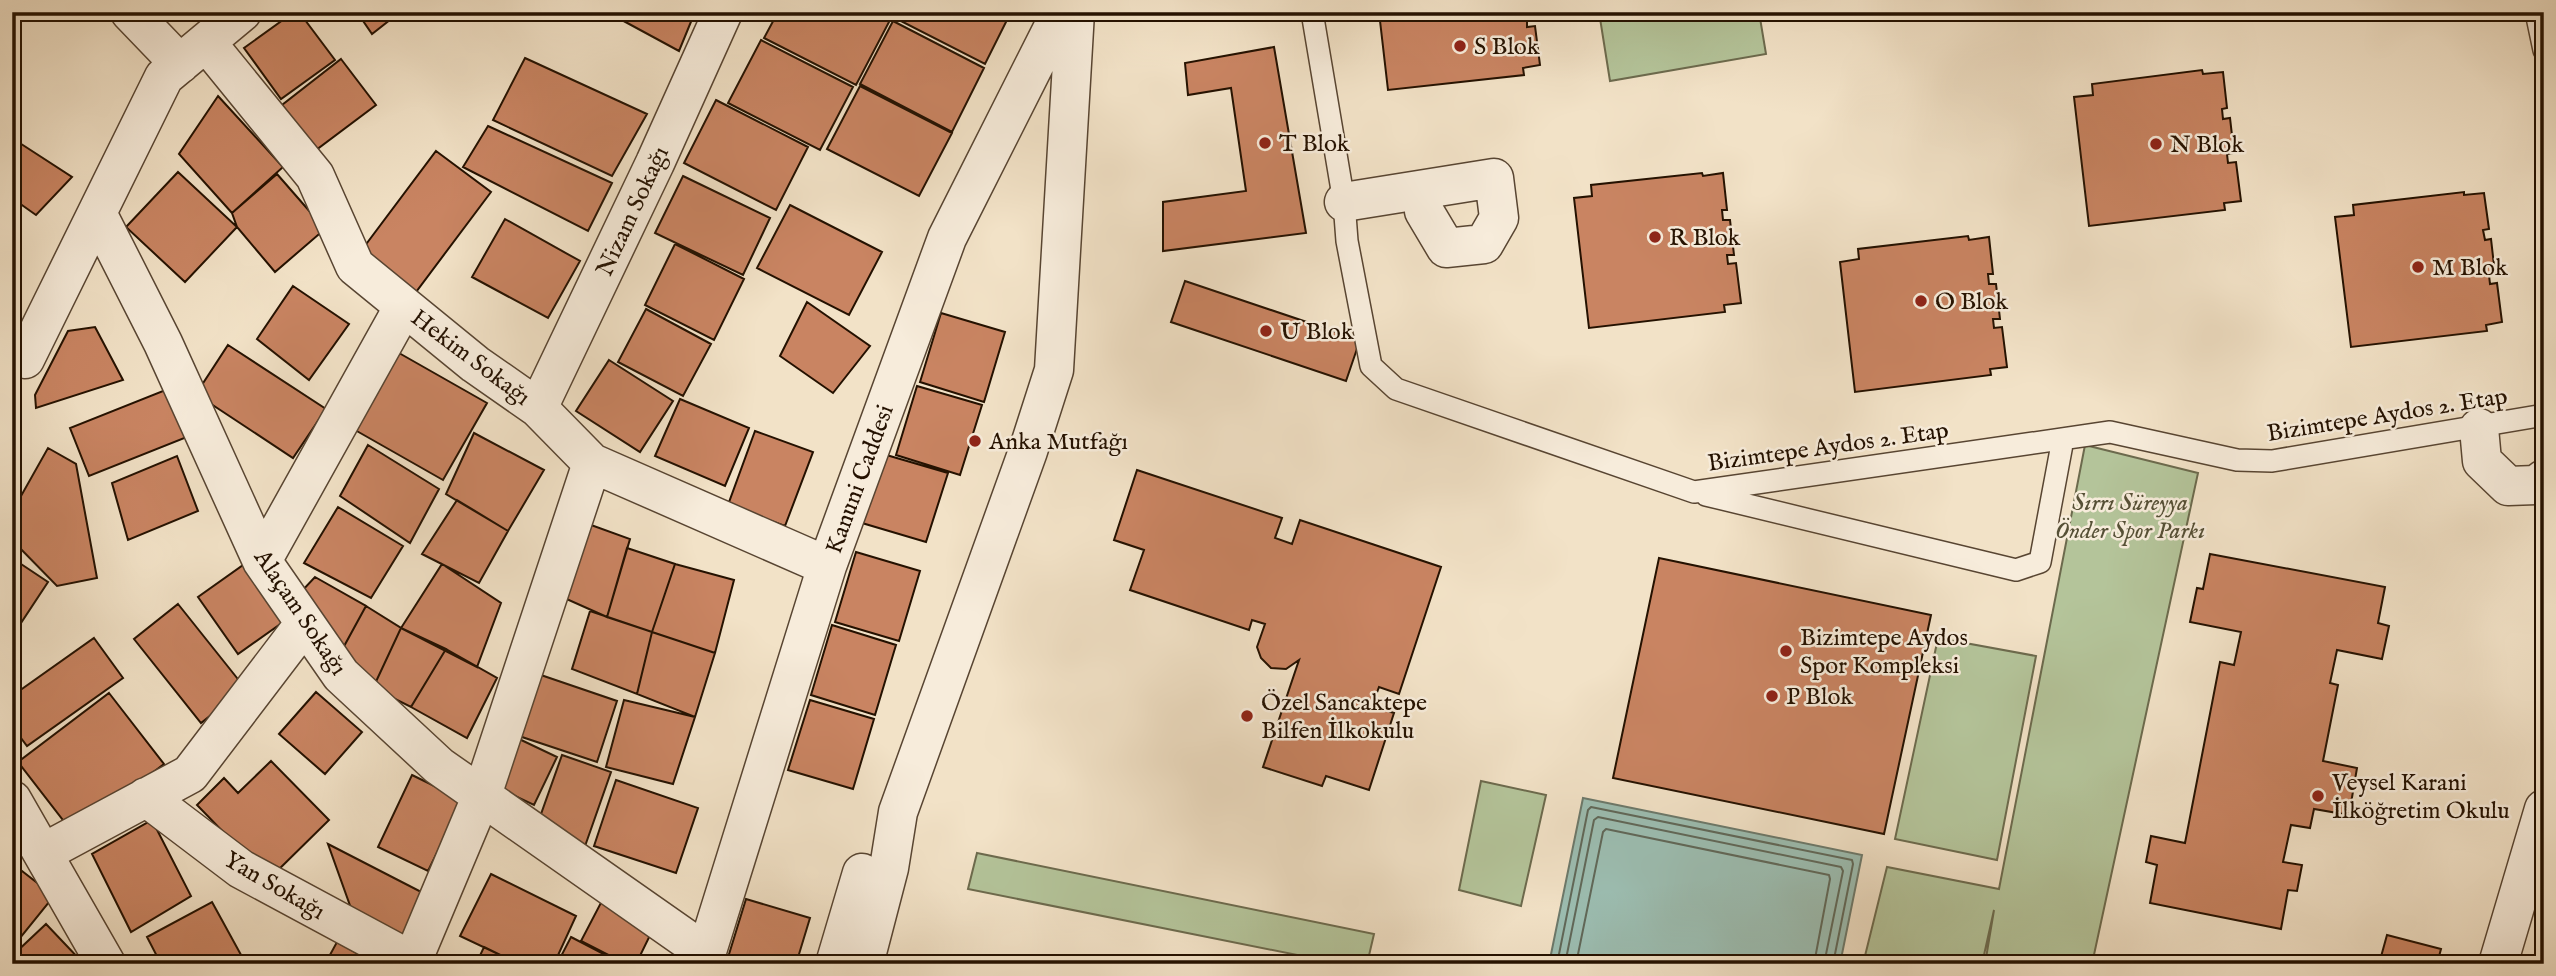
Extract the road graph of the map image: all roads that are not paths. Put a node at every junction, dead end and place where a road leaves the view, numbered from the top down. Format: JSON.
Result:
{"nodes":[{"id":1,"x":130,"y":12,"type":"edge"},
{"id":2,"x":242,"y":12,"type":"edge"},
{"id":3,"x":723,"y":12,"type":"edge"},
{"id":4,"x":1061,"y":12,"type":"edge"},
{"id":5,"x":1075,"y":12,"type":"edge"},
{"id":6,"x":1312,"y":12,"type":"edge"},
{"id":7,"x":2536,"y":12,"type":"edge"},
{"id":8,"x":2544,"y":50,"type":"edge"},
{"id":9,"x":193,"y":53,"type":"junction"},
{"id":10,"x":1344,"y":202,"type":"junction"},
{"id":11,"x":1424,"y":211,"type":"dead end"},
{"id":12,"x":97,"y":213,"type":"junction"},
{"id":13,"x":404,"y":306,"type":"junction"},
{"id":14,"x":16,"y":367,"type":"edge"},
{"id":15,"x":538,"y":408,"type":"junction"},
{"id":16,"x":2544,"y":415,"type":"edge"},
{"id":17,"x":2479,"y":428,"type":"junction"},
{"id":18,"x":2063,"y":439,"type":"junction"},
{"id":19,"x":592,"y":463,"type":"junction"},
{"id":20,"x":2544,"y":479,"type":"edge"},
{"id":21,"x":1694,"y":492,"type":"junction"},
{"id":22,"x":262,"y":561,"type":"junction"},
{"id":23,"x":828,"y":566,"type":"junction"},
{"id":24,"x":305,"y":622,"type":"junction"},
{"id":25,"x":482,"y":795,"type":"junction"},
{"id":26,"x":146,"y":797,"type":"junction"},
{"id":27,"x":12,"y":800,"type":"edge"},
{"id":28,"x":2544,"y":809,"type":"edge"},
{"id":29,"x":898,"y":812,"type":"junction"},
{"id":30,"x":43,"y":853,"type":"junction"},
{"id":31,"x":704,"y":958,"type":"edge"},
{"id":32,"x":411,"y":962,"type":"edge"},
{"id":33,"x":106,"y":964,"type":"edge"},
{"id":34,"x":835,"y":964,"type":"edge"},
{"id":35,"x":864,"y":964,"type":"edge"},
{"id":36,"x":2498,"y":964,"type":"edge"}],
"edges":[{"from":1,"to":9,"type":"street","name":"Hekim Sokağı"},
{"from":2,"to":9,"type":"street"},
{"from":3,"to":15,"type":"street","name":"Nizam Sokağı"},
{"from":4,"to":23,"type":"street","name":"Kanuni Caddesi"},
{"from":5,"to":29,"type":"street"},
{"from":6,"to":10,"type":"lane","name":"Bizimtepe Aydos 2. Etap"},
{"from":7,"to":8,"type":"lane"},
{"from":9,"to":12,"type":"street"},
{"from":9,"to":13,"type":"street","name":"Hekim Sokağı"},
{"from":10,"to":11,"type":"street"},
{"from":10,"to":21,"type":"lane","name":"Bizimtepe Aydos 2. Etap"},
{"from":12,"to":14,"type":"street"},
{"from":12,"to":22,"type":"street","name":"Alaçam Sokağı"},
{"from":13,"to":15,"type":"street","name":"Hekim Sokağı"},
{"from":13,"to":22,"type":"street"},
{"from":15,"to":19,"type":"street","name":"Hekim Sokağı"},
{"from":16,"to":17,"type":"lane","name":"Bizimtepe Aydos 2. Etap"},
{"from":17,"to":18,"type":"lane","name":"Bizimtepe Aydos 2. Etap"},
{"from":17,"to":20,"type":"street"},
{"from":18,"to":21,"type":"lane","name":"Bizimtepe Aydos 2. Etap"},
{"from":18,"to":21,"type":"lane"},
{"from":19,"to":23,"type":"street","name":"Hekim Sokağı"},
{"from":19,"to":25,"type":"street"},
{"from":22,"to":24,"type":"street","name":"Alaçam Sokağı"},
{"from":23,"to":31,"type":"street","name":"Kanuni Caddesi"},
{"from":24,"to":25,"type":"street","name":"Alaçam Sokağı"},
{"from":24,"to":26,"type":"street"},
{"from":25,"to":31,"type":"street","name":"Alaçam Sokağı"},
{"from":25,"to":32,"type":"street"},
{"from":26,"to":30,"type":"street"},
{"from":26,"to":32,"type":"street","name":"Yan Sokağı"},
{"from":27,"to":30,"type":"street"},
{"from":28,"to":36,"type":"street"},
{"from":29,"to":34,"type":"street"},
{"from":29,"to":35,"type":"street"},
{"from":30,"to":33,"type":"street"}]}
